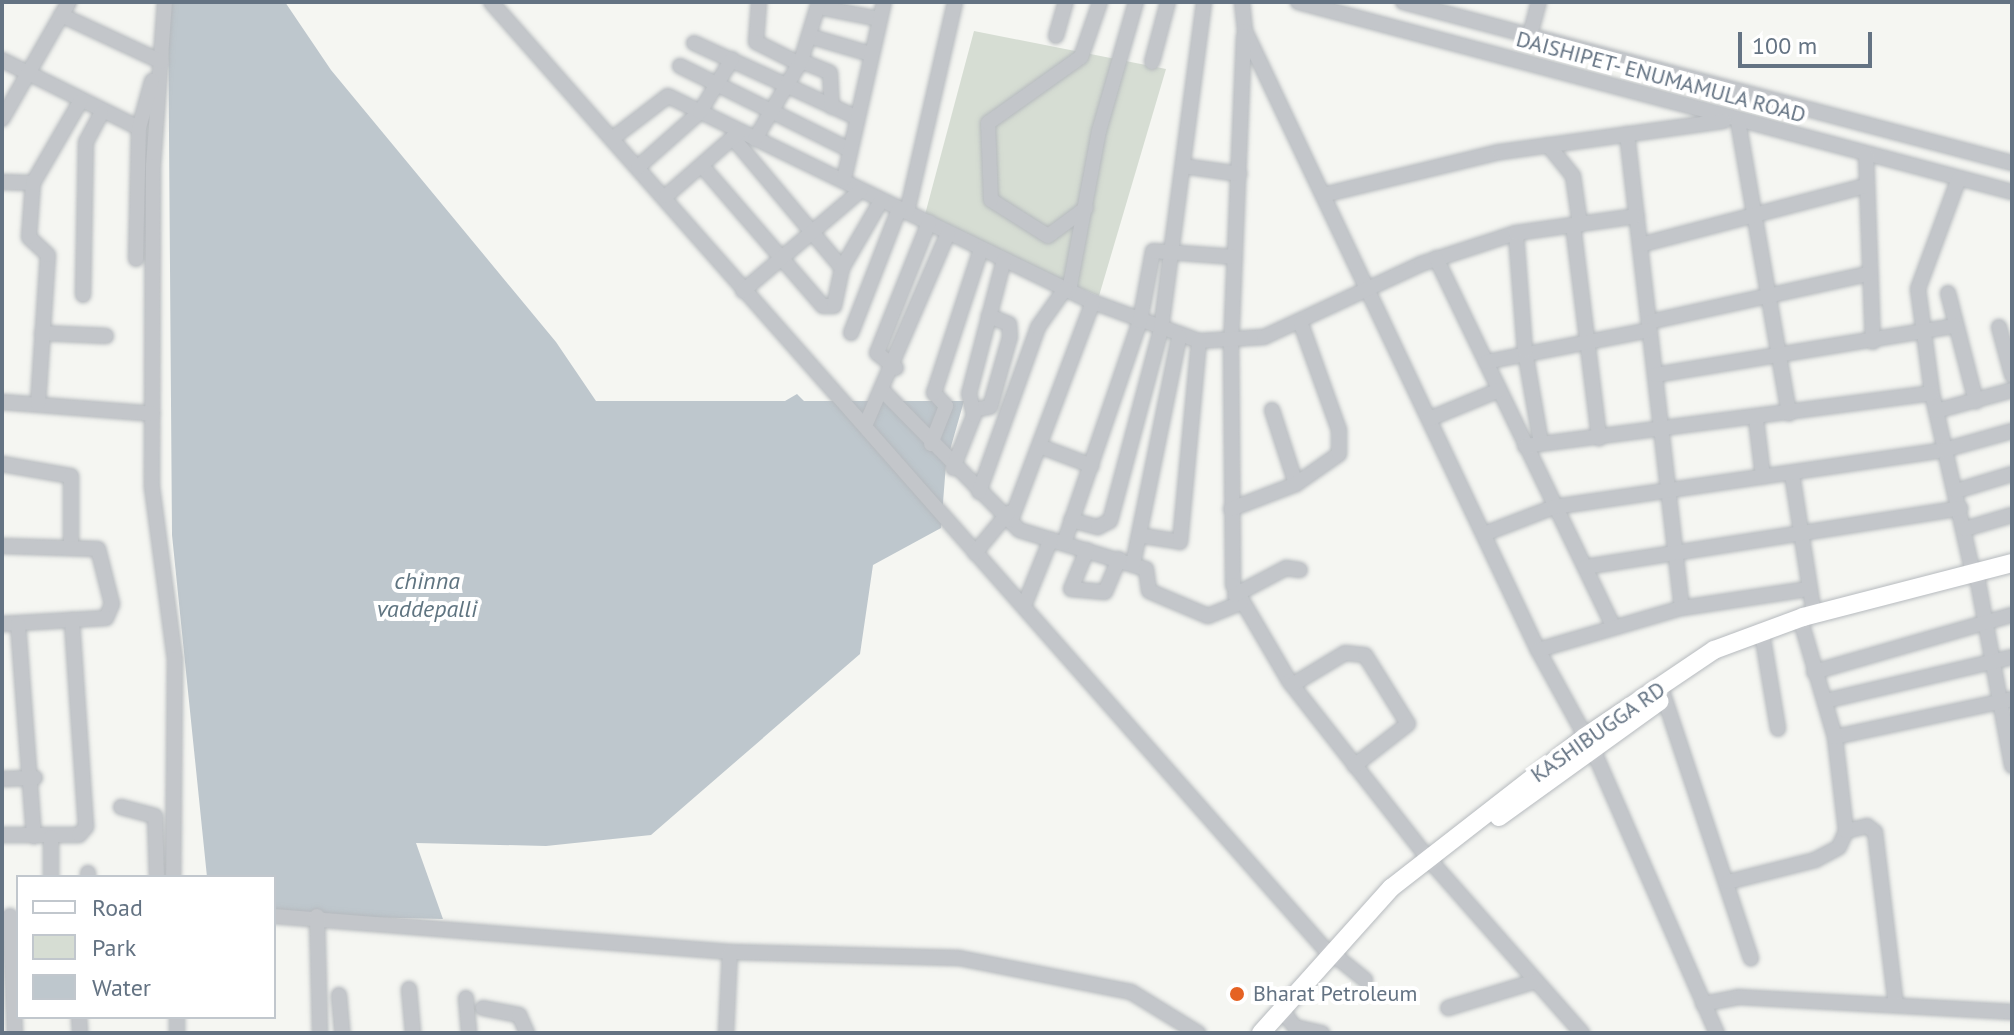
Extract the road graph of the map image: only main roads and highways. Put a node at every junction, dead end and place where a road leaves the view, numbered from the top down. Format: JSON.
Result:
{"nodes":[{"id":1,"x":2012,"y":563,"type":"edge"},
{"id":2,"x":2012,"y":574,"type":"edge"},
{"id":3,"x":1976,"y":578,"type":"junction"},
{"id":4,"x":1808,"y":621,"type":"junction"},
{"id":5,"x":1663,"y":693,"type":"junction"},
{"id":6,"x":1286,"y":1014,"type":"junction"},
{"id":7,"x":1261,"y":1033,"type":"edge"},
{"id":8,"x":1275,"y":1033,"type":"edge"}],
"edges":[{"from":1,"to":3,"type":"main road","name":"KASHIBUGGA RD"},
{"from":2,"to":3,"type":"main road","name":"KASHIBUGGA RD"},
{"from":3,"to":4,"type":"main road","name":"KASHIBUGGA RD"},
{"from":4,"to":5,"type":"main road","name":"KASHIBUGGA RD"},
{"from":4,"to":5,"type":"main road","name":"KASHIBUGGA RD"},
{"from":5,"to":6,"type":"main road","name":"KASHIBUGGA RD"},
{"from":6,"to":7,"type":"main road","name":"KASHIBUGGA RD"},
{"from":6,"to":8,"type":"main road","name":"KASHIBUGGA RD"}]}
